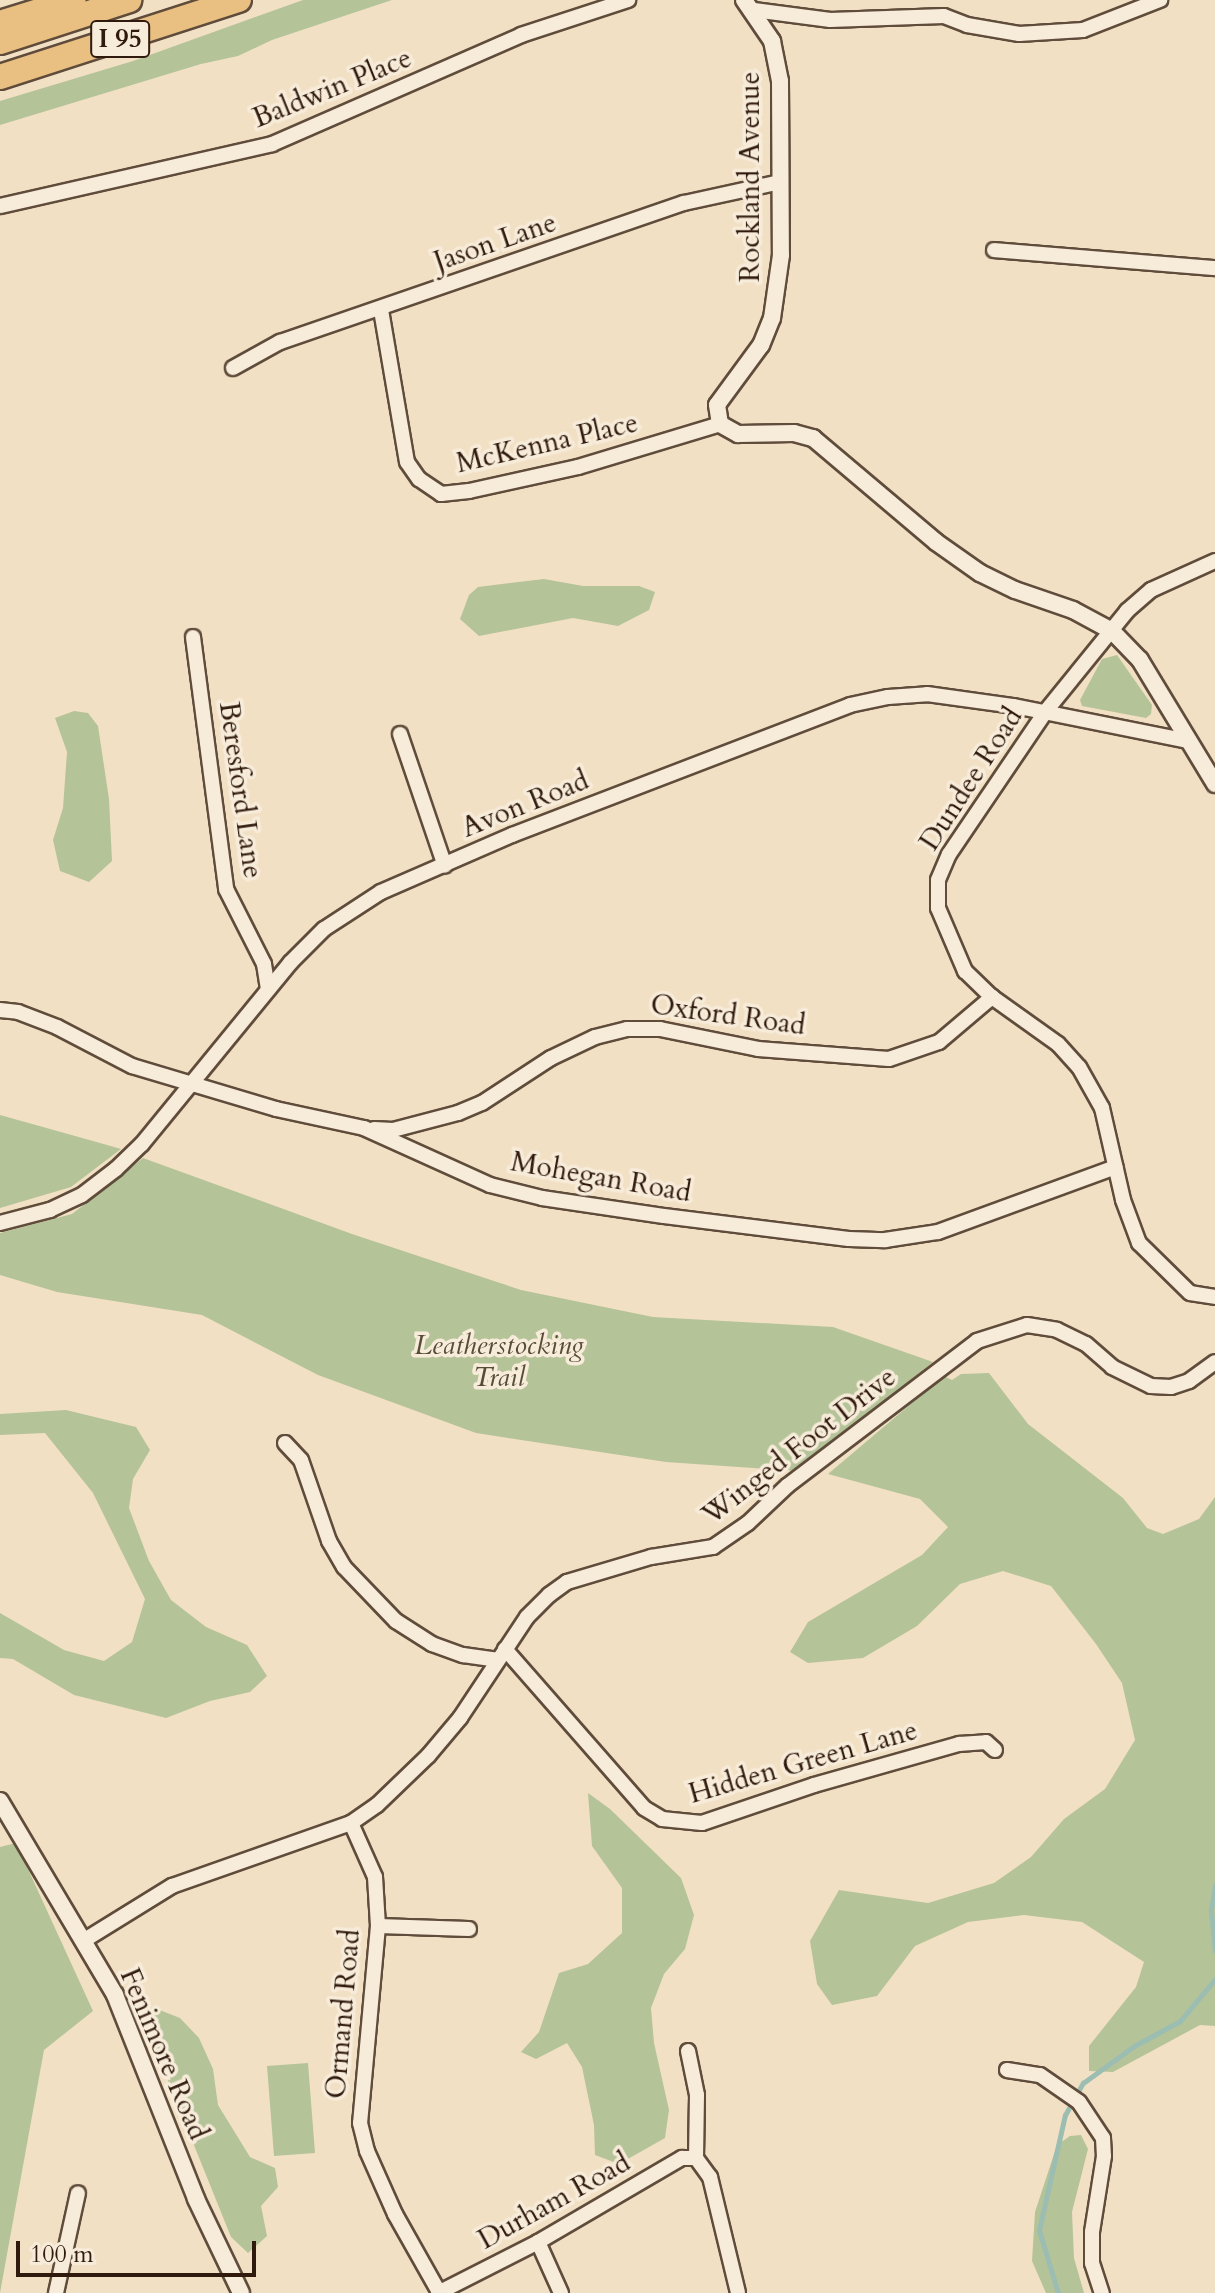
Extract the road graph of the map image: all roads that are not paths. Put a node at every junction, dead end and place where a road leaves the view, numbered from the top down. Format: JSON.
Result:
{"nodes":[{"id":1,"x":74,"y":0,"type":"edge"},
{"id":2,"x":129,"y":0,"type":"edge"},
{"id":3,"x":239,"y":0,"type":"edge"},
{"id":4,"x":628,"y":0,"type":"edge"},
{"id":5,"x":1160,"y":0,"type":"edge"},
{"id":6,"x":749,"y":5,"type":"edge"},
{"id":7,"x":0,"y":23,"type":"edge"},
{"id":8,"x":0,"y":42,"type":"edge"},
{"id":9,"x":0,"y":77,"type":"edge"},
{"id":10,"x":780,"y":182,"type":"junction"},
{"id":11,"x":0,"y":206,"type":"edge"},
{"id":12,"x":994,"y":250,"type":"dead end"},
{"id":13,"x":1215,"y":268,"type":"edge"},
{"id":14,"x":381,"y":310,"type":"junction"},
{"id":15,"x":233,"y":368,"type":"dead end"},
{"id":16,"x":720,"y":424,"type":"junction"},
{"id":17,"x":1215,"y":561,"type":"edge"},
{"id":18,"x":1112,"y":631,"type":"junction"},
{"id":19,"x":193,"y":637,"type":"dead end"},
{"id":20,"x":1046,"y":711,"type":"junction"},
{"id":21,"x":400,"y":734,"type":"dead end"},
{"id":22,"x":1188,"y":741,"type":"junction"},
{"id":23,"x":1215,"y":784,"type":"edge"},
{"id":24,"x":445,"y":866,"type":"junction"},
{"id":25,"x":268,"y":990,"type":"junction"},
{"id":26,"x":992,"y":997,"type":"junction"},
{"id":27,"x":0,"y":1010,"type":"edge"},
{"id":28,"x":193,"y":1083,"type":"junction"},
{"id":29,"x":364,"y":1128,"type":"junction"},
{"id":30,"x":1116,"y":1167,"type":"junction"},
{"id":31,"x":0,"y":1223,"type":"edge"},
{"id":32,"x":1215,"y":1297,"type":"edge"},
{"id":33,"x":1215,"y":1362,"type":"edge"},
{"id":34,"x":285,"y":1443,"type":"dead end"},
{"id":35,"x":501,"y":1654,"type":"junction"},
{"id":36,"x":995,"y":1750,"type":"dead end"},
{"id":37,"x":0,"y":1801,"type":"edge"},
{"id":38,"x":351,"y":1823,"type":"junction"},
{"id":39,"x":8,"y":1824,"type":"edge"},
{"id":40,"x":378,"y":1926,"type":"junction"},
{"id":41,"x":469,"y":1929,"type":"dead end"},
{"id":42,"x":83,"y":1941,"type":"junction"},
{"id":43,"x":688,"y":2051,"type":"dead end"},
{"id":44,"x":1007,"y":2070,"type":"dead end"},
{"id":45,"x":696,"y":2158,"type":"junction"},
{"id":46,"x":78,"y":2193,"type":"dead end"},
{"id":47,"x":538,"y":2242,"type":"junction"},
{"id":48,"x":56,"y":2293,"type":"edge"},
{"id":49,"x":241,"y":2293,"type":"edge"},
{"id":50,"x":438,"y":2293,"type":"edge"},
{"id":51,"x":561,"y":2293,"type":"edge"},
{"id":52,"x":738,"y":2293,"type":"edge"},
{"id":53,"x":1102,"y":2293,"type":"edge"}],
"edges":[{"from":1,"to":7,"type":"highway"},
{"from":2,"to":8,"type":"highway","number":"I 95"},
{"from":3,"to":9,"type":"highway","number":"I 95"},
{"from":4,"to":11,"type":"street","name":"Baldwin Place"},
{"from":5,"to":6,"type":"street"},
{"from":6,"to":10,"type":"street","name":"Rockland Avenue"},
{"from":10,"to":14,"type":"street","name":"Jason Lane"},
{"from":10,"to":16,"type":"street","name":"Rockland Avenue"},
{"from":12,"to":13,"type":"street"},
{"from":14,"to":15,"type":"street","name":"Jason Lane"},
{"from":14,"to":16,"type":"street","name":"McKenna Place"},
{"from":16,"to":18,"type":"street"},
{"from":17,"to":18,"type":"street","name":"Dundee Road"},
{"from":18,"to":20,"type":"street","name":"Dundee Road"},
{"from":18,"to":22,"type":"street"},
{"from":19,"to":25,"type":"street","name":"Beresford Lane"},
{"from":20,"to":22,"type":"street","name":"Avon Road"},
{"from":20,"to":24,"type":"street","name":"Avon Road"},
{"from":20,"to":26,"type":"street","name":"Dundee Road"},
{"from":21,"to":24,"type":"street"},
{"from":22,"to":23,"type":"street"},
{"from":24,"to":25,"type":"street","name":"Avon Road"},
{"from":25,"to":28,"type":"street","name":"Avon Road"},
{"from":26,"to":29,"type":"street","name":"Oxford Road"},
{"from":26,"to":30,"type":"street","name":"Dundee Road"},
{"from":27,"to":28,"type":"street","name":"Mohegan Road"},
{"from":28,"to":29,"type":"street","name":"Mohegan Road"},
{"from":28,"to":31,"type":"street","name":"Avon Road"},
{"from":29,"to":30,"type":"street","name":"Mohegan Road"},
{"from":30,"to":32,"type":"street","name":"Dundee Road"},
{"from":33,"to":35,"type":"street","name":"Winged Foot Drive"},
{"from":34,"to":35,"type":"street"},
{"from":35,"to":36,"type":"street","name":"Hidden Green Lane"},
{"from":35,"to":38,"type":"street","name":"Winged Foot Drive"},
{"from":37,"to":39,"type":"street","name":"Fenimore Road"},
{"from":38,"to":40,"type":"street","name":"Ormand Road"},
{"from":38,"to":42,"type":"street","name":"Winged Foot Drive"},
{"from":39,"to":42,"type":"street","name":"Fenimore Road"},
{"from":40,"to":41,"type":"street"},
{"from":40,"to":50,"type":"street","name":"Ormand Road"},
{"from":42,"to":49,"type":"street","name":"Fenimore Road"},
{"from":43,"to":45,"type":"street"},
{"from":44,"to":53,"type":"street"},
{"from":45,"to":47,"type":"street","name":"Durham Road"},
{"from":45,"to":52,"type":"street"},
{"from":46,"to":48,"type":"street"},
{"from":47,"to":50,"type":"street","name":"Durham Road"},
{"from":47,"to":51,"type":"street"}]}
